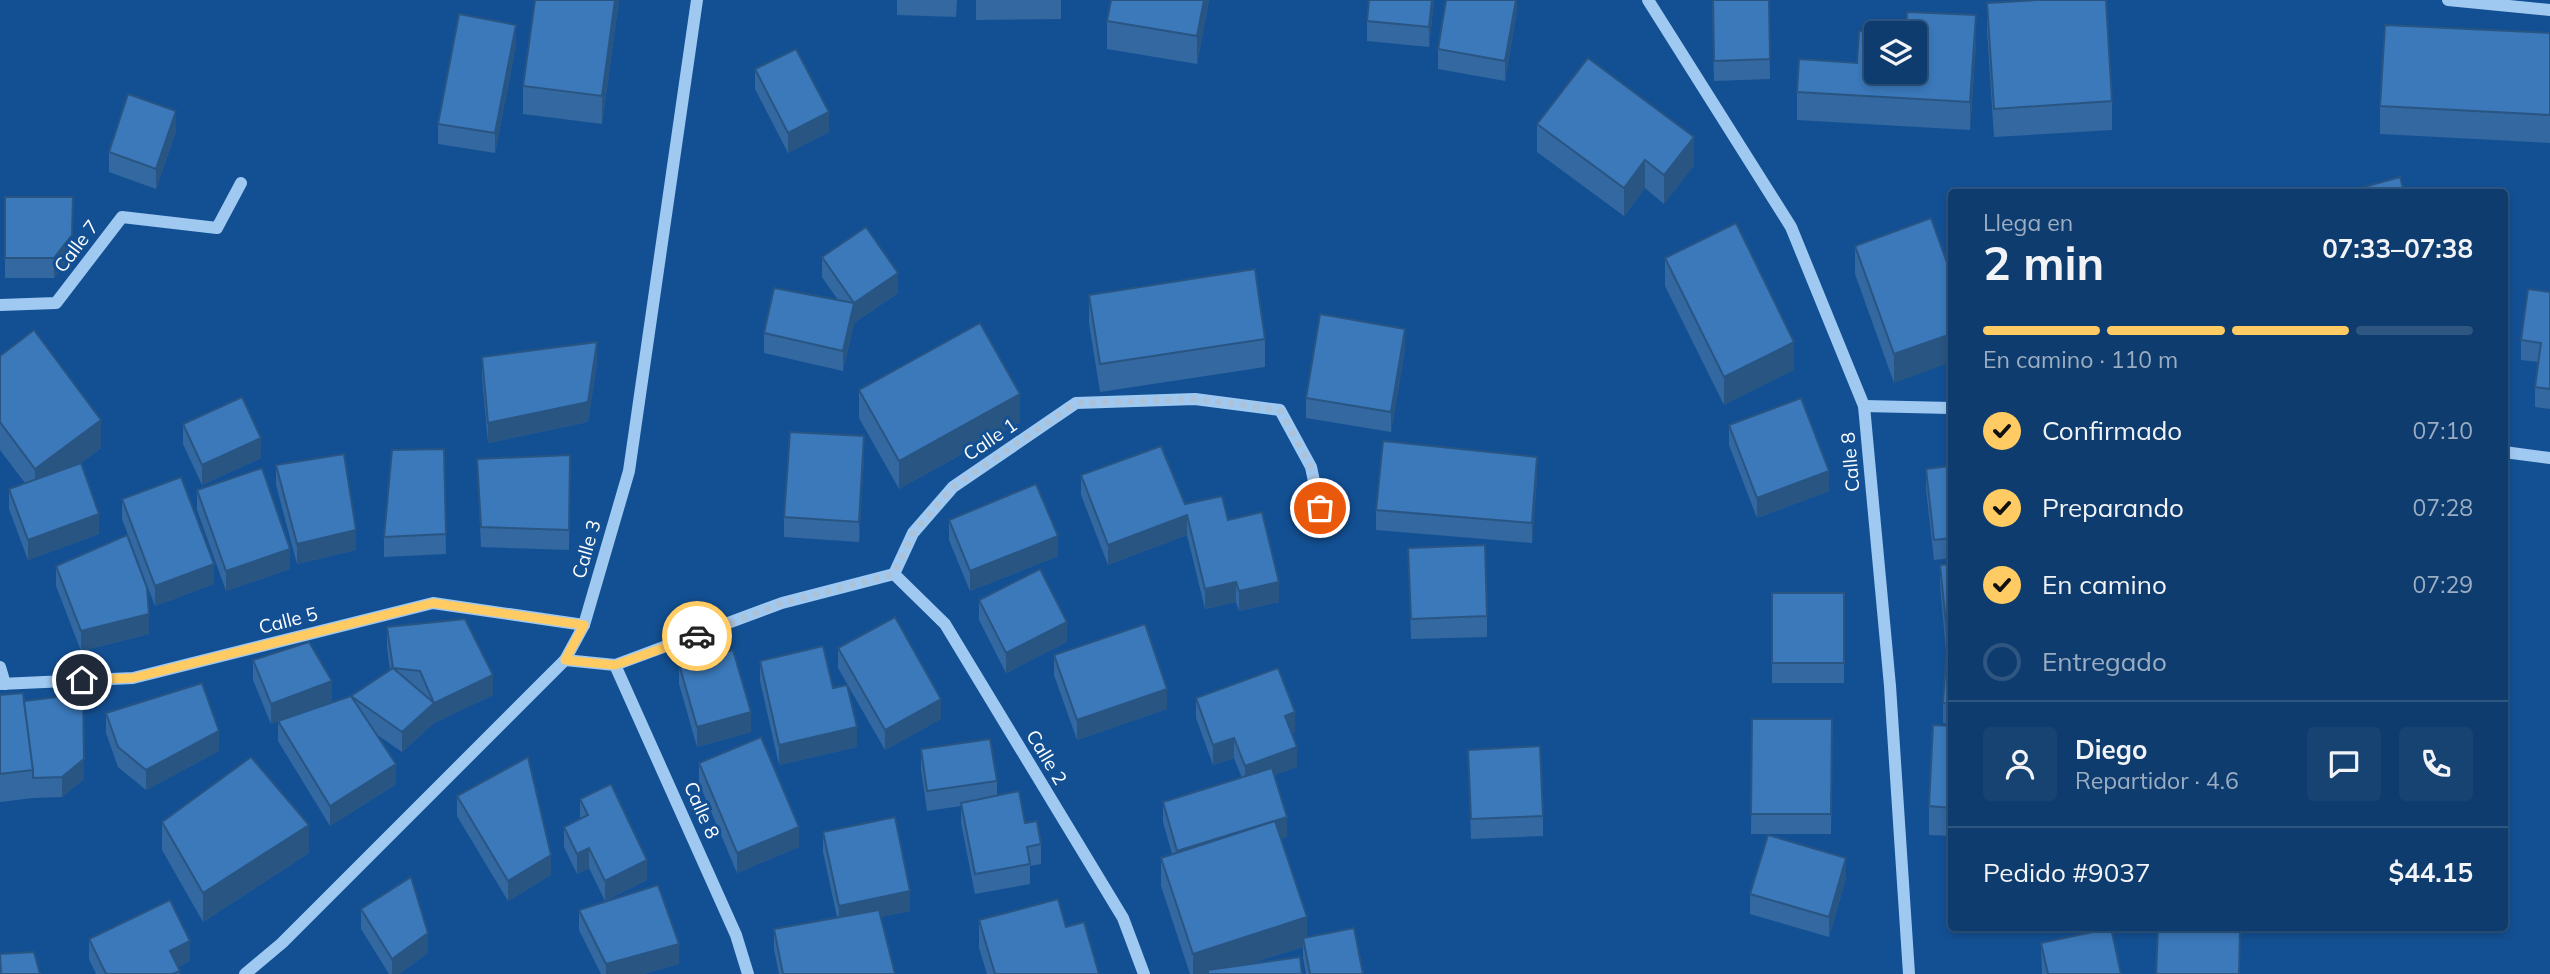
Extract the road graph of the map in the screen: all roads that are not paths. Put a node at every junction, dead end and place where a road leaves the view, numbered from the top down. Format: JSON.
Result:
{"nodes":[{"id":1,"x":697,"y":0,"type":"edge"},
{"id":2,"x":1648,"y":0,"type":"edge"},
{"id":3,"x":2448,"y":0,"type":"edge"},
{"id":4,"x":2550,"y":10,"type":"edge"},
{"id":5,"x":241,"y":183,"type":"dead end"},
{"id":6,"x":0,"y":305,"type":"edge"},
{"id":7,"x":1864,"y":406,"type":"junction"},
{"id":8,"x":1948,"y":408,"type":"edge"},
{"id":9,"x":2508,"y":453,"type":"edge"},
{"id":10,"x":2550,"y":458,"type":"edge"},
{"id":11,"x":1324,"y":529,"type":"dead end"},
{"id":12,"x":894,"y":574,"type":"junction"},
{"id":13,"x":584,"y":625,"type":"junction"},
{"id":14,"x":565,"y":660,"type":"junction"},
{"id":15,"x":615,"y":665,"type":"junction"},
{"id":16,"x":0,"y":667,"type":"edge"},
{"id":17,"x":3,"y":684,"type":"edge"},
{"id":18,"x":245,"y":974,"type":"edge"},
{"id":19,"x":748,"y":974,"type":"edge"},
{"id":20,"x":1144,"y":974,"type":"edge"},
{"id":21,"x":1909,"y":974,"type":"edge"}],
"edges":[{"from":1,"to":13,"type":"street","name":"Calle 3"},
{"from":2,"to":7,"type":"street","name":"Calle 8"},
{"from":3,"to":4,"type":"street"},
{"from":5,"to":6,"type":"street","name":"Calle 7"},
{"from":7,"to":8,"type":"street"},
{"from":7,"to":21,"type":"street","name":"Calle 8"},
{"from":9,"to":10,"type":"street"},
{"from":11,"to":12,"type":"street","name":"Calle 1"},
{"from":12,"to":15,"type":"street"},
{"from":12,"to":20,"type":"street","name":"Calle 2"},
{"from":13,"to":14,"type":"street","name":"Calle 3"},
{"from":13,"to":17,"type":"street","name":"Calle 5"},
{"from":14,"to":15,"type":"street"},
{"from":14,"to":18,"type":"street","name":"Calle 3"},
{"from":15,"to":19,"type":"street","name":"Calle 8"},
{"from":16,"to":17,"type":"street"}]}
